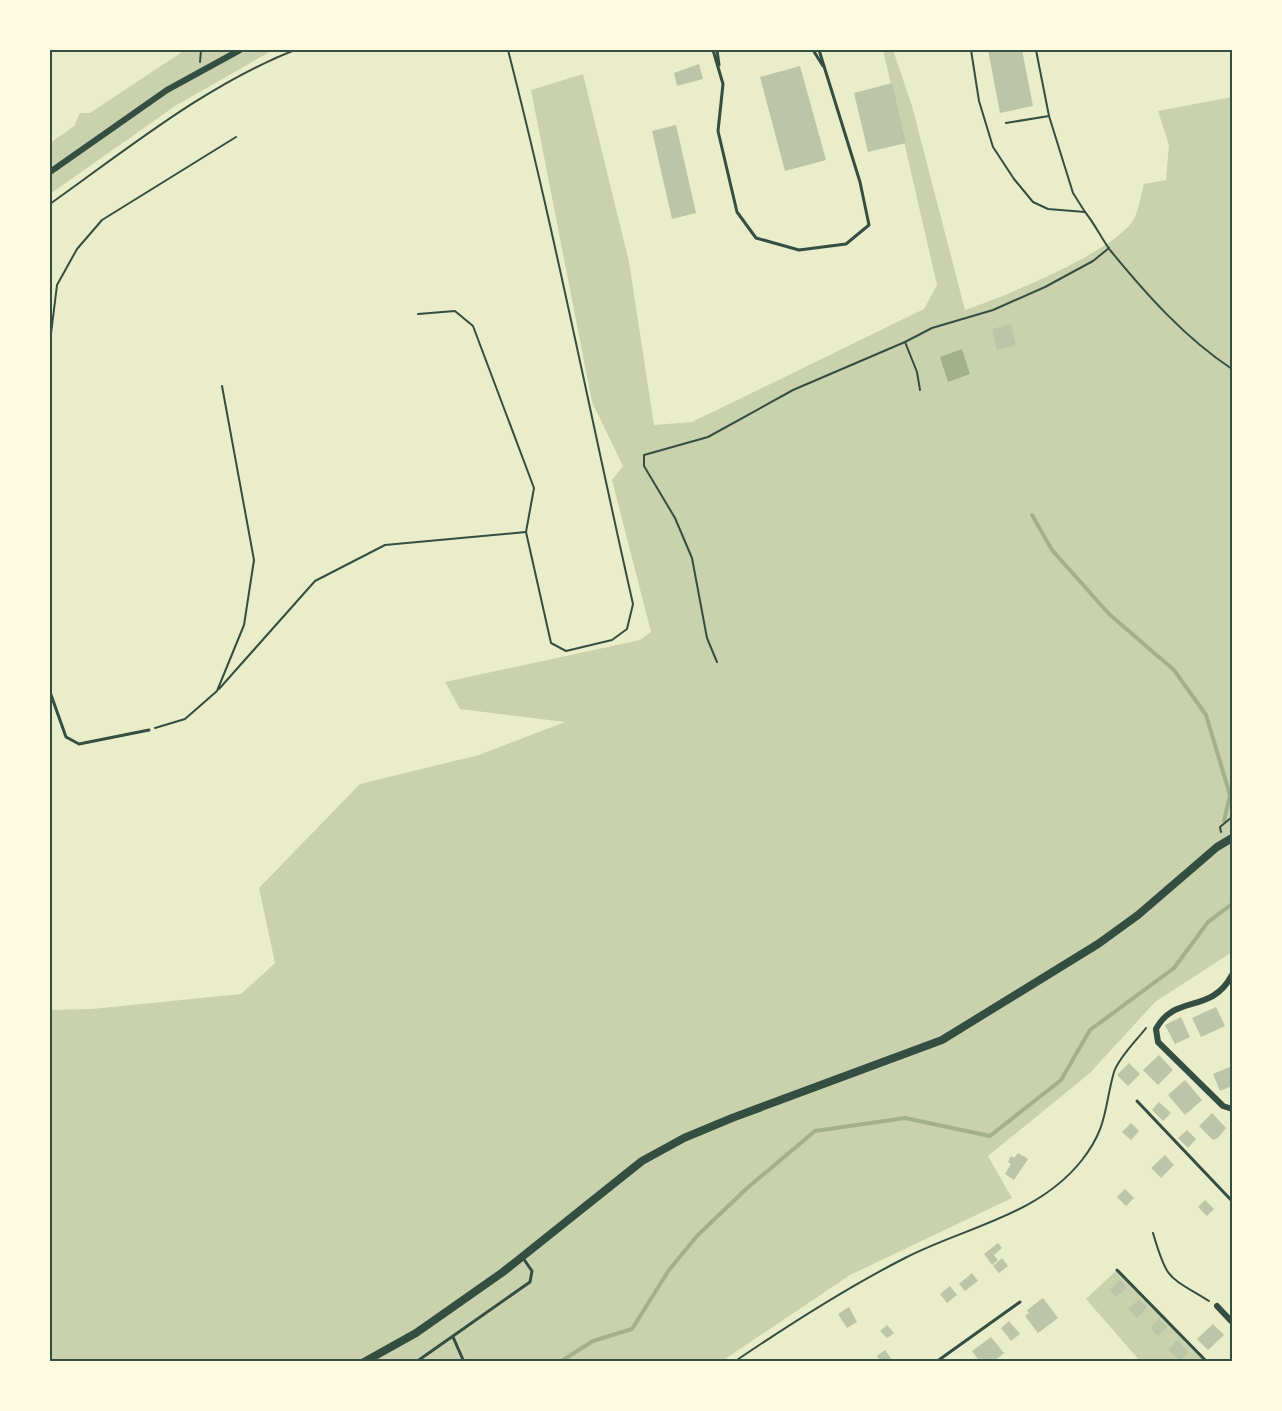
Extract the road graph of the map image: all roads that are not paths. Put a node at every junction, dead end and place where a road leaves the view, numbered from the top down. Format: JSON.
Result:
{"nodes":[{"id":1,"x":240,"y":50,"type":"edge"},
{"id":2,"x":716,"y":50,"type":"edge"},
{"id":3,"x":813,"y":50,"type":"edge"},
{"id":4,"x":819,"y":50,"type":"edge"},
{"id":5,"x":825,"y":69,"type":"junction"},
{"id":6,"x":50,"y":172,"type":"edge"},
{"id":7,"x":50,"y":692,"type":"edge"},
{"id":8,"x":149,"y":730,"type":"road end"},
{"id":9,"x":1233,"y":838,"type":"edge"},
{"id":10,"x":1233,"y":975,"type":"edge"},
{"id":11,"x":1137,"y":1101,"type":"dead end"},
{"id":12,"x":1233,"y":1109,"type":"edge"},
{"id":13,"x":1233,"y":1201,"type":"edge"},
{"id":14,"x":522,"y":1257,"type":"junction"},
{"id":15,"x":1117,"y":1270,"type":"dead end"},
{"id":16,"x":1020,"y":1302,"type":"dead end"},
{"id":17,"x":1216,"y":1306,"type":"road end"},
{"id":18,"x":1233,"y":1322,"type":"edge"},
{"id":19,"x":453,"y":1337,"type":"junction"},
{"id":20,"x":364,"y":1362,"type":"edge"},
{"id":21,"x":416,"y":1362,"type":"edge"},
{"id":22,"x":464,"y":1362,"type":"edge"},
{"id":23,"x":936,"y":1362,"type":"edge"},
{"id":24,"x":1207,"y":1362,"type":"edge"}],
"edges":[{"from":1,"to":6,"type":"street"},
{"from":2,"to":5,"type":"lane"},
{"from":3,"to":5,"type":"lane"},
{"from":4,"to":5,"type":"lane"},
{"from":7,"to":8,"type":"lane"},
{"from":9,"to":14,"type":"main road"},
{"from":10,"to":12,"type":"street"},
{"from":11,"to":13,"type":"lane"},
{"from":14,"to":19,"type":"lane"},
{"from":14,"to":20,"type":"main road"},
{"from":15,"to":24,"type":"lane"},
{"from":16,"to":23,"type":"lane"},
{"from":17,"to":18,"type":"street"},
{"from":19,"to":21,"type":"lane"},
{"from":19,"to":22,"type":"lane"}]}
